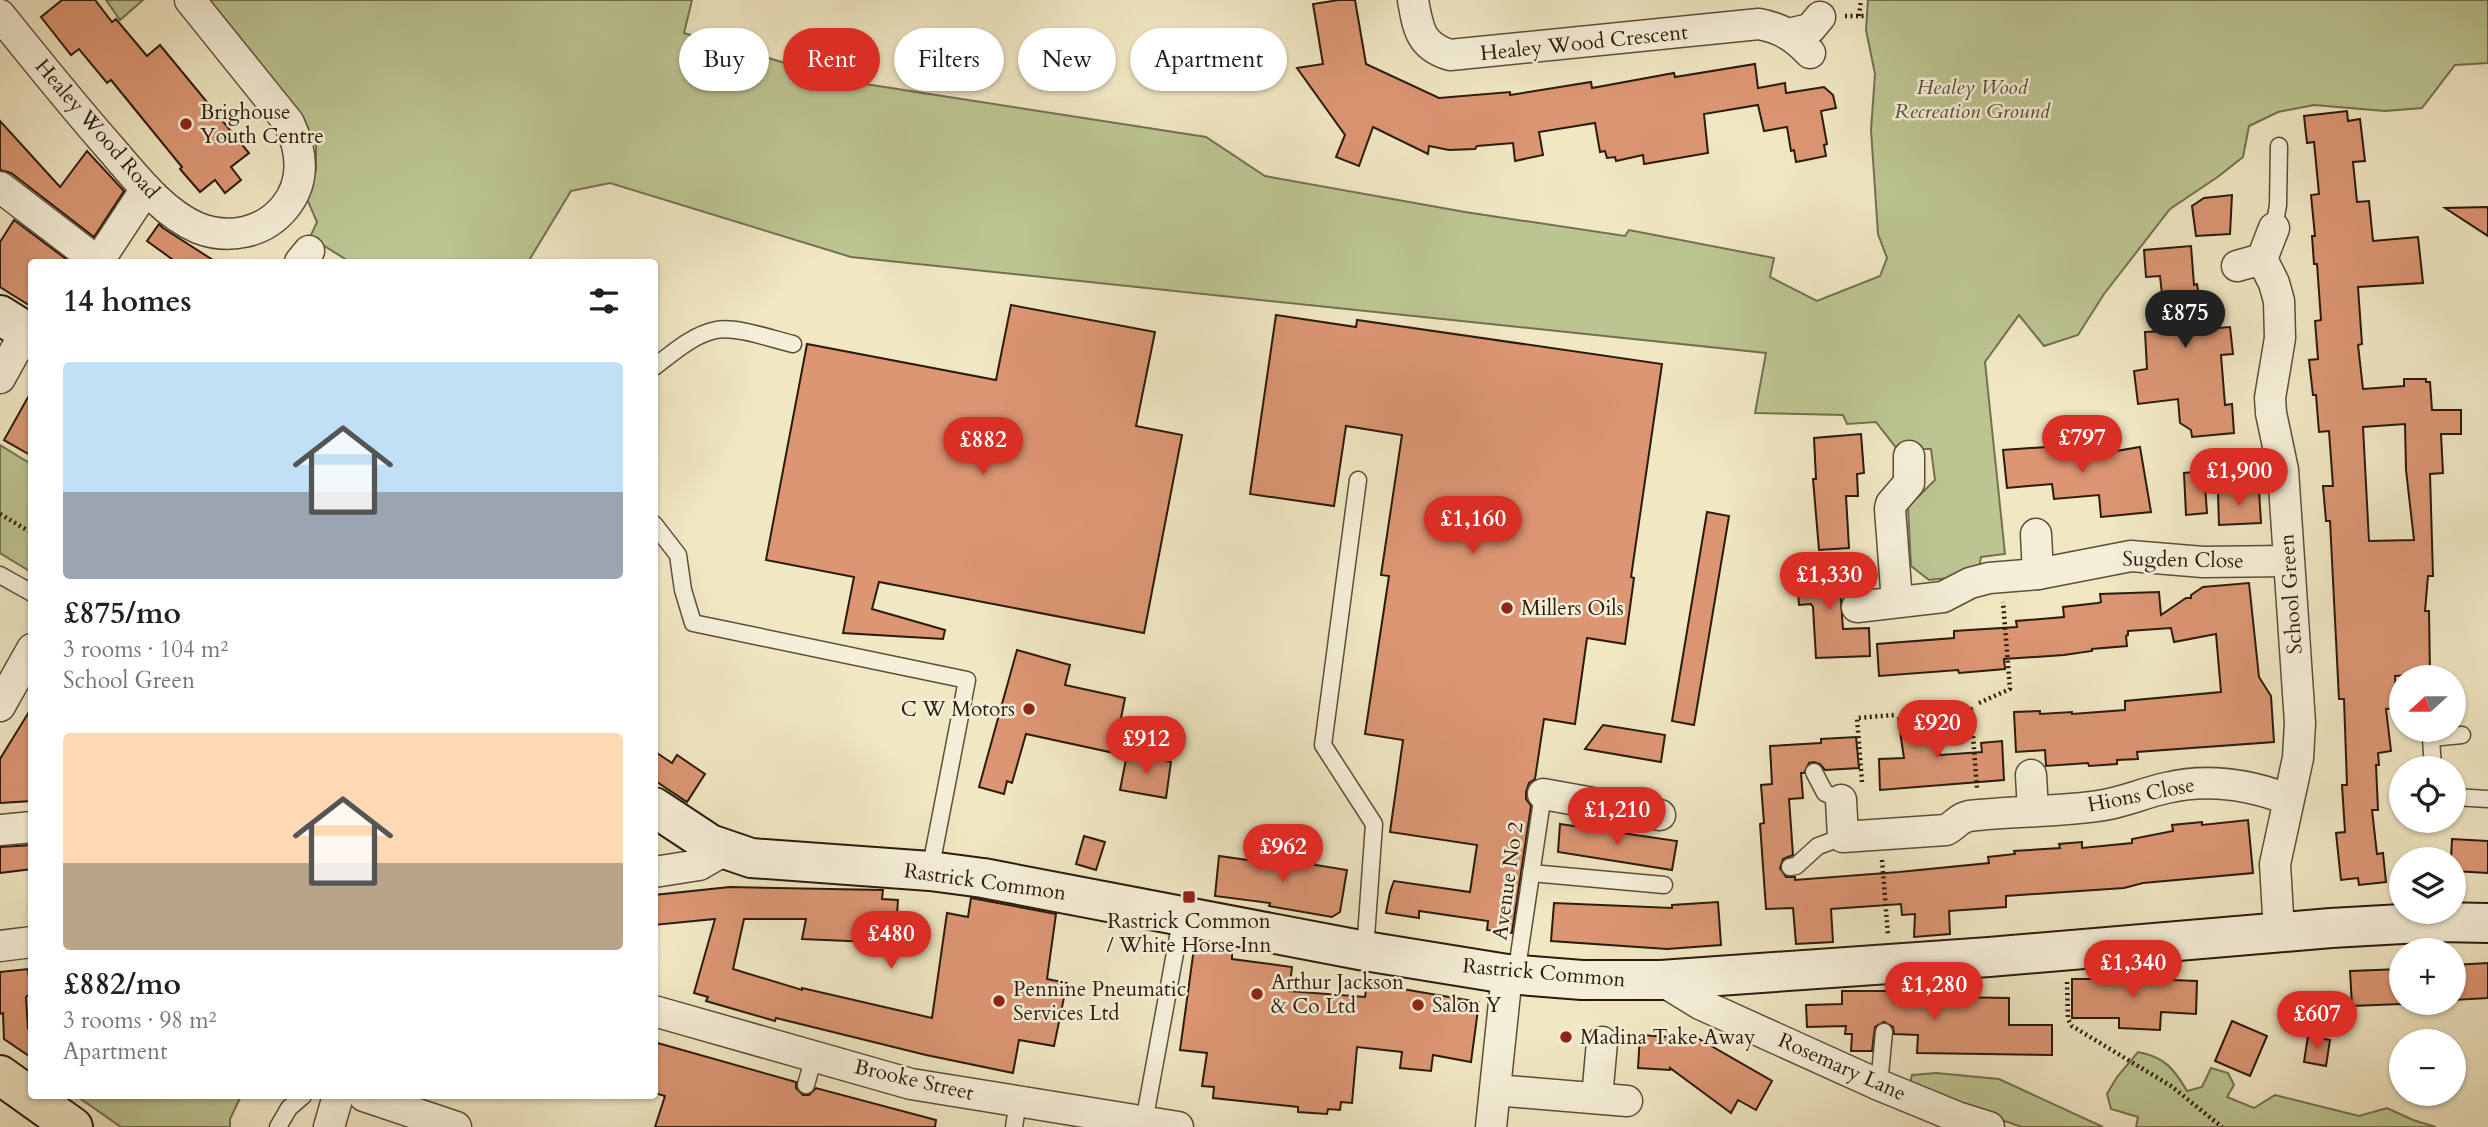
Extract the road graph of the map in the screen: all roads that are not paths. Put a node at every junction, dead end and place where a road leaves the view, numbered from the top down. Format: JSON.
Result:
{"nodes":[{"id":1,"x":190,"y":0,"type":"edge"},
{"id":2,"x":1413,"y":0,"type":"edge"},
{"id":3,"x":0,"y":15,"type":"edge"},
{"id":4,"x":1820,"y":17,"type":"dead end"},
{"id":5,"x":2278,"y":146,"type":"dead end"},
{"id":6,"x":0,"y":187,"type":"edge"},
{"id":7,"x":146,"y":189,"type":"junction"},
{"id":8,"x":2274,"y":228,"type":"joint"},
{"id":9,"x":94,"y":259,"type":"edge"},
{"id":10,"x":100,"y":259,"type":"edge"},
{"id":11,"x":19,"y":327,"type":"edge"},
{"id":12,"x":793,"y":344,"type":"dead end"},
{"id":13,"x":658,"y":364,"type":"edge"},
{"id":14,"x":0,"y":379,"type":"edge"},
{"id":15,"x":1909,"y":456,"type":"dead end"},
{"id":16,"x":1358,"y":480,"type":"dead end"},
{"id":17,"x":658,"y":529,"type":"edge"},
{"id":18,"x":2036,"y":534,"type":"dead end"},
{"id":19,"x":2288,"y":561,"type":"junction"},
{"id":20,"x":2038,"y":574,"type":"junction"},
{"id":21,"x":0,"y":575,"type":"edge"},
{"id":22,"x":28,"y":591,"type":"edge"},
{"id":23,"x":1897,"y":602,"type":"junction"},
{"id":24,"x":1849,"y":610,"type":"dead end"},
{"id":25,"x":28,"y":656,"type":"edge"},
{"id":26,"x":0,"y":706,"type":"edge"},
{"id":27,"x":1814,"y":772,"type":"dead end"},
{"id":28,"x":2031,"y":775,"type":"dead end"},
{"id":29,"x":1543,"y":794,"type":"joint"},
{"id":30,"x":2466,"y":798,"type":"edge"},
{"id":31,"x":2287,"y":799,"type":"junction"},
{"id":32,"x":2488,"y":799,"type":"edge"},
{"id":33,"x":1841,"y":800,"type":"joint"},
{"id":34,"x":658,"y":810,"type":"edge"},
{"id":35,"x":2033,"y":810,"type":"junction"},
{"id":36,"x":1660,"y":815,"type":"dead end"},
{"id":37,"x":28,"y":827,"type":"edge"},
{"id":38,"x":0,"y":830,"type":"edge"},
{"id":39,"x":1843,"y":836,"type":"junction"},
{"id":40,"x":725,"y":850,"type":"junction"},
{"id":41,"x":1790,"y":867,"type":"dead end"},
{"id":42,"x":930,"y":871,"type":"junction"},
{"id":43,"x":658,"y":872,"type":"edge"},
{"id":44,"x":1531,"y":873,"type":"junction"},
{"id":45,"x":1664,"y":885,"type":"dead end"},
{"id":46,"x":1182,"y":915,"type":"junction"},
{"id":47,"x":2488,"y":923,"type":"edge"},
{"id":48,"x":2279,"y":932,"type":"junction"},
{"id":49,"x":28,"y":942,"type":"edge"},
{"id":50,"x":0,"y":946,"type":"edge"},
{"id":51,"x":1365,"y":951,"type":"junction"},
{"id":52,"x":1511,"y":974,"type":"junction"},
{"id":53,"x":1661,"y":980,"type":"junction"},
{"id":54,"x":658,"y":1012,"type":"edge"},
{"id":55,"x":1884,"y":1032,"type":"dead end"},
{"id":56,"x":1602,"y":1042,"type":"dead end"},
{"id":57,"x":814,"y":1056,"type":"junction"},
{"id":58,"x":0,"y":1075,"type":"edge"},
{"id":59,"x":806,"y":1085,"type":"dead end"},
{"id":60,"x":1879,"y":1085,"type":"junction"},
{"id":61,"x":1495,"y":1090,"type":"junction"},
{"id":62,"x":28,"y":1096,"type":"edge"},
{"id":63,"x":1597,"y":1098,"type":"junction"},
{"id":64,"x":32,"y":1099,"type":"edge"},
{"id":65,"x":300,"y":1099,"type":"edge"},
{"id":66,"x":337,"y":1099,"type":"edge"},
{"id":67,"x":373,"y":1099,"type":"edge"},
{"id":68,"x":1627,"y":1101,"type":"dead end"},
{"id":69,"x":1016,"y":1114,"type":"edge"},
{"id":70,"x":1144,"y":1122,"type":"junction"},
{"id":71,"x":69,"y":1126,"type":"edge"},
{"id":72,"x":278,"y":1127,"type":"edge"},
{"id":73,"x":329,"y":1127,"type":"edge"},
{"id":74,"x":456,"y":1127,"type":"edge"},
{"id":75,"x":1178,"y":1127,"type":"edge"},
{"id":76,"x":1491,"y":1127,"type":"edge"},
{"id":77,"x":1989,"y":1127,"type":"edge"}],
"edges":[{"from":1,"to":7,"type":"street","name":"Healey Wood Road"},
{"from":2,"to":4,"type":"street","name":"Healey Wood Crescent"},
{"from":3,"to":7,"type":"street","name":"Healey Wood Road"},
{"from":5,"to":8,"type":"lane"},
{"from":6,"to":9,"type":"street"},
{"from":7,"to":10,"type":"street"},
{"from":8,"to":19,"type":"street","name":"School Green"},
{"from":11,"to":14,"type":"street"},
{"from":12,"to":13,"type":"lane"},
{"from":15,"to":23,"type":"street"},
{"from":16,"to":51,"type":"lane"},
{"from":17,"to":42,"type":"lane"},
{"from":18,"to":20,"type":"street"},
{"from":19,"to":20,"type":"street","name":"Sugden Close"},
{"from":19,"to":31,"type":"street","name":"School Green"},
{"from":20,"to":23,"type":"street","name":"Sugden Close"},
{"from":21,"to":22,"type":"lane"},
{"from":23,"to":24,"type":"street","name":"Sugden Close"},
{"from":25,"to":26,"type":"street"},
{"from":27,"to":33,"type":"lane"},
{"from":28,"to":35,"type":"street"},
{"from":29,"to":36,"type":"street"},
{"from":29,"to":44,"type":"lane","name":"Avenue No 2"},
{"from":30,"to":32,"type":"lane"},
{"from":31,"to":35,"type":"street","name":"Hions Close"},
{"from":31,"to":48,"type":"street","name":"School Green"},
{"from":33,"to":39,"type":"street"},
{"from":34,"to":40,"type":"street","name":"Rastrick Common"},
{"from":35,"to":39,"type":"street","name":"Hions Close"},
{"from":37,"to":38,"type":"street"},
{"from":39,"to":41,"type":"lane"},
{"from":40,"to":42,"type":"street","name":"Rastrick Common"},
{"from":40,"to":43,"type":"street"},
{"from":42,"to":46,"type":"street","name":"Rastrick Common"},
{"from":44,"to":45,"type":"lane"},
{"from":44,"to":52,"type":"lane","name":"Avenue No 2"},
{"from":46,"to":51,"type":"street","name":"Rastrick Common"},
{"from":46,"to":70,"type":"lane"},
{"from":47,"to":48,"type":"street","name":"Rastrick Common"},
{"from":48,"to":53,"type":"street","name":"Rastrick Common"},
{"from":49,"to":50,"type":"street"},
{"from":51,"to":52,"type":"street","name":"Rastrick Common"},
{"from":52,"to":53,"type":"street","name":"Rastrick Common"},
{"from":52,"to":61,"type":"street"},
{"from":53,"to":60,"type":"street","name":"Rosemary Lane"},
{"from":54,"to":57,"type":"street","name":"Brooke Street"},
{"from":55,"to":60,"type":"lane"},
{"from":56,"to":63,"type":"street"},
{"from":57,"to":59,"type":"lane"},
{"from":57,"to":69,"type":"street","name":"Brooke Street"},
{"from":58,"to":62,"type":"main road"},
{"from":60,"to":77,"type":"street","name":"Rosemary Lane"},
{"from":61,"to":63,"type":"street"},
{"from":61,"to":76,"type":"street"},
{"from":63,"to":68,"type":"street"},
{"from":64,"to":71,"type":"main road"},
{"from":65,"to":72,"type":"lane"},
{"from":66,"to":73,"type":"street"},
{"from":67,"to":74,"type":"street"},
{"from":69,"to":70,"type":"street","name":"Brooke Street"},
{"from":70,"to":75,"type":"street","name":"Brooke Street"}]}
